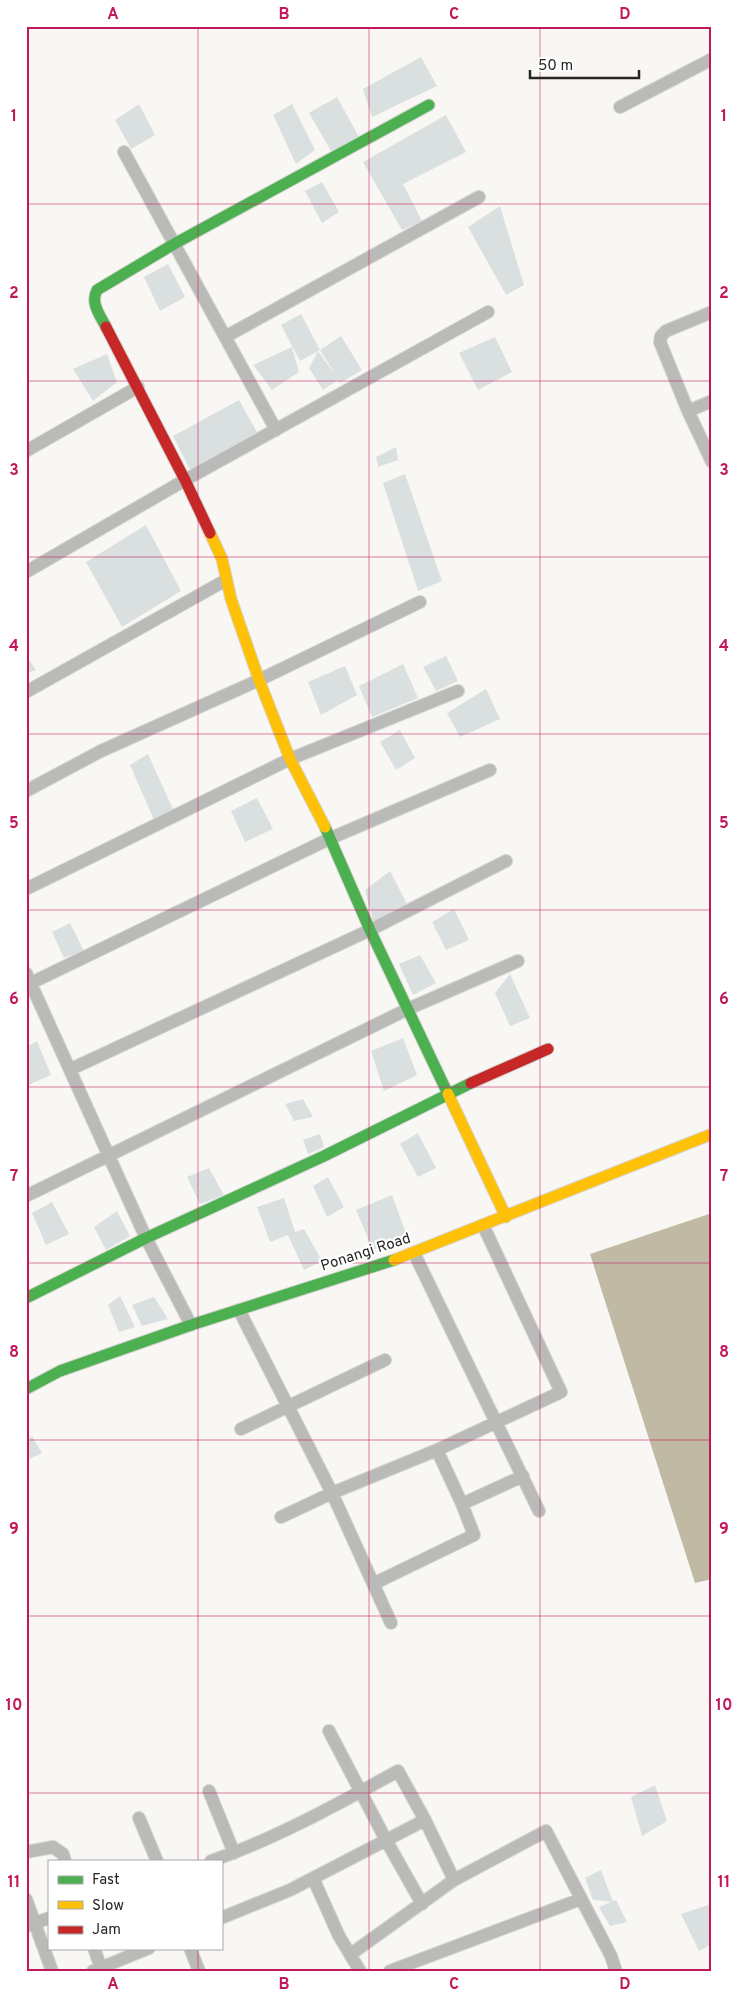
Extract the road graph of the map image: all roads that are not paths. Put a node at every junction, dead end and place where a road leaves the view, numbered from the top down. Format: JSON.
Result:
{"nodes":[{"id":1,"x":712,"y":59,"type":"edge"},
{"id":2,"x":429,"y":105,"type":"dead end"},
{"id":3,"x":620,"y":107,"type":"dead end"},
{"id":4,"x":124,"y":152,"type":"dead end"},
{"id":5,"x":479,"y":197,"type":"dead end"},
{"id":6,"x":174,"y":244,"type":"junction"},
{"id":7,"x":488,"y":312,"type":"dead end"},
{"id":8,"x":712,"y":312,"type":"edge"},
{"id":9,"x":225,"y":338,"type":"junction"},
{"id":10,"x":138,"y":387,"type":"junction"},
{"id":11,"x":712,"y":401,"type":"edge"},
{"id":12,"x":688,"y":411,"type":"junction"},
{"id":13,"x":276,"y":430,"type":"junction"},
{"id":14,"x":26,"y":451,"type":"edge"},
{"id":15,"x":712,"y":462,"type":"edge"},
{"id":16,"x":186,"y":480,"type":"junction"},
{"id":17,"x":26,"y":572,"type":"edge"},
{"id":18,"x":226,"y":580,"type":"junction"},
{"id":19,"x":420,"y":602,"type":"dead end"},
{"id":20,"x":259,"y":680,"type":"junction"},
{"id":21,"x":458,"y":691,"type":"dead end"},
{"id":22,"x":26,"y":692,"type":"edge"},
{"id":23,"x":290,"y":759,"type":"junction"},
{"id":24,"x":490,"y":770,"type":"dead end"},
{"id":25,"x":26,"y":792,"type":"edge"},
{"id":26,"x":331,"y":838,"type":"junction"},
{"id":27,"x":506,"y":861,"type":"dead end"},
{"id":28,"x":26,"y":889,"type":"edge"},
{"id":29,"x":370,"y":930,"type":"junction"},
{"id":30,"x":518,"y":961,"type":"dead end"},
{"id":31,"x":29,"y":978,"type":"edge"},
{"id":32,"x":408,"y":1009,"type":"junction"},
{"id":33,"x":548,"y":1049,"type":"dead end"},
{"id":34,"x":71,"y":1069,"type":"junction"},
{"id":35,"x":448,"y":1092,"type":"junction"},
{"id":36,"x":712,"y":1134,"type":"edge"},
{"id":37,"x":110,"y":1154,"type":"junction"},
{"id":38,"x":26,"y":1196,"type":"edge"},
{"id":39,"x":506,"y":1216,"type":"junction"},
{"id":40,"x":483,"y":1225,"type":"junction"},
{"id":41,"x":146,"y":1238,"type":"junction"},
{"id":42,"x":414,"y":1253,"type":"junction"},
{"id":43,"x":26,"y":1298,"type":"edge"},
{"id":44,"x":239,"y":1310,"type":"junction"},
{"id":45,"x":191,"y":1325,"type":"junction"},
{"id":46,"x":385,"y":1360,"type":"dead end"},
{"id":47,"x":26,"y":1389,"type":"edge"},
{"id":48,"x":288,"y":1406,"type":"junction"},
{"id":49,"x":496,"y":1421,"type":"junction"},
{"id":50,"x":241,"y":1429,"type":"dead end"},
{"id":51,"x":437,"y":1450,"type":"junction"},
{"id":52,"x":523,"y":1476,"type":"junction"},
{"id":53,"x":332,"y":1493,"type":"junction"},
{"id":54,"x":462,"y":1504,"type":"junction"},
{"id":55,"x":539,"y":1511,"type":"dead end"},
{"id":56,"x":281,"y":1517,"type":"dead end"},
{"id":57,"x":374,"y":1584,"type":"junction"},
{"id":58,"x":391,"y":1623,"type":"dead end"},
{"id":59,"x":329,"y":1731,"type":"dead end"},
{"id":60,"x":209,"y":1791,"type":"dead end"},
{"id":61,"x":361,"y":1791,"type":"junction"},
{"id":62,"x":139,"y":1818,"type":"dead end"},
{"id":63,"x":425,"y":1820,"type":"junction"},
{"id":64,"x":386,"y":1840,"type":"junction"},
{"id":65,"x":26,"y":1852,"type":"edge"},
{"id":66,"x":234,"y":1853,"type":"junction"},
{"id":67,"x":65,"y":1860,"type":"edge"},
{"id":68,"x":156,"y":1860,"type":"edge"},
{"id":69,"x":214,"y":1860,"type":"edge"},
{"id":70,"x":313,"y":1878,"type":"junction"},
{"id":71,"x":454,"y":1880,"type":"junction"},
{"id":72,"x":26,"y":1899,"type":"edge"},
{"id":73,"x":581,"y":1899,"type":"junction"},
{"id":74,"x":422,"y":1904,"type":"junction"},
{"id":75,"x":48,"y":1918,"type":"edge"},
{"id":76,"x":222,"y":1918,"type":"edge"},
{"id":77,"x":31,"y":1924,"type":"edge"},
{"id":78,"x":94,"y":1950,"type":"edge"},
{"id":79,"x":144,"y":1950,"type":"edge"},
{"id":80,"x":191,"y":1950,"type":"edge"},
{"id":81,"x":351,"y":1954,"type":"junction"},
{"id":82,"x":99,"y":1970,"type":"edge"},
{"id":83,"x":52,"y":1971,"type":"edge"},
{"id":84,"x":199,"y":1971,"type":"edge"},
{"id":85,"x":360,"y":1971,"type":"edge"},
{"id":86,"x":390,"y":1971,"type":"edge"},
{"id":87,"x":616,"y":1971,"type":"edge"}],
"edges":[{"from":1,"to":3,"type":"street"},
{"from":2,"to":6,"type":"street"},
{"from":4,"to":6,"type":"street"},
{"from":5,"to":9,"type":"street"},
{"from":6,"to":9,"type":"street"},
{"from":6,"to":10,"type":"street"},
{"from":7,"to":13,"type":"street"},
{"from":8,"to":12,"type":"street"},
{"from":9,"to":13,"type":"street"},
{"from":10,"to":14,"type":"street"},
{"from":10,"to":16,"type":"street"},
{"from":11,"to":12,"type":"street"},
{"from":12,"to":15,"type":"street"},
{"from":13,"to":16,"type":"street"},
{"from":16,"to":17,"type":"street"},
{"from":16,"to":18,"type":"street"},
{"from":18,"to":20,"type":"street"},
{"from":18,"to":22,"type":"street"},
{"from":19,"to":20,"type":"street"},
{"from":20,"to":23,"type":"street"},
{"from":20,"to":25,"type":"street"},
{"from":21,"to":23,"type":"street"},
{"from":23,"to":26,"type":"street"},
{"from":23,"to":28,"type":"street"},
{"from":24,"to":26,"type":"street"},
{"from":26,"to":29,"type":"street"},
{"from":26,"to":31,"type":"street"},
{"from":27,"to":29,"type":"street"},
{"from":29,"to":32,"type":"street"},
{"from":29,"to":34,"type":"street"},
{"from":30,"to":32,"type":"street"},
{"from":31,"to":34,"type":"street"},
{"from":32,"to":35,"type":"street"},
{"from":32,"to":37,"type":"street"},
{"from":33,"to":35,"type":"street"},
{"from":34,"to":37,"type":"street"},
{"from":35,"to":39,"type":"street"},
{"from":35,"to":41,"type":"street"},
{"from":36,"to":39,"type":"street","name":"Ponangi Road"},
{"from":37,"to":38,"type":"street"},
{"from":37,"to":41,"type":"street"},
{"from":39,"to":40,"type":"street","name":"Ponangi Road"},
{"from":40,"to":42,"type":"street","name":"Ponangi Road"},
{"from":40,"to":49,"type":"street"},
{"from":41,"to":43,"type":"street"},
{"from":41,"to":45,"type":"street"},
{"from":42,"to":44,"type":"street","name":"Ponangi Road"},
{"from":42,"to":49,"type":"street"},
{"from":44,"to":45,"type":"street","name":"Ponangi Road"},
{"from":44,"to":48,"type":"street"},
{"from":45,"to":47,"type":"street","name":"Ponangi Road"},
{"from":46,"to":48,"type":"street"},
{"from":48,"to":50,"type":"street"},
{"from":48,"to":53,"type":"street"},
{"from":49,"to":51,"type":"street"},
{"from":49,"to":52,"type":"street"},
{"from":51,"to":53,"type":"street"},
{"from":51,"to":54,"type":"street"},
{"from":52,"to":54,"type":"street"},
{"from":52,"to":55,"type":"street"},
{"from":53,"to":56,"type":"street"},
{"from":53,"to":57,"type":"street"},
{"from":54,"to":57,"type":"street"},
{"from":57,"to":58,"type":"street"},
{"from":59,"to":61,"type":"street"},
{"from":60,"to":66,"type":"street"},
{"from":61,"to":63,"type":"street"},
{"from":61,"to":64,"type":"street"},
{"from":61,"to":66,"type":"street"},
{"from":62,"to":68,"type":"street"},
{"from":63,"to":64,"type":"street"},
{"from":63,"to":71,"type":"street"},
{"from":64,"to":70,"type":"street"},
{"from":64,"to":74,"type":"street"},
{"from":65,"to":67,"type":"street"},
{"from":66,"to":69,"type":"street"},
{"from":70,"to":76,"type":"street"},
{"from":70,"to":81,"type":"street"},
{"from":71,"to":73,"type":"street"},
{"from":71,"to":74,"type":"street"},
{"from":72,"to":77,"type":"street"},
{"from":73,"to":86,"type":"street"},
{"from":73,"to":87,"type":"street"},
{"from":74,"to":81,"type":"street"},
{"from":75,"to":77,"type":"street"},
{"from":77,"to":83,"type":"street"},
{"from":78,"to":82,"type":"street"},
{"from":79,"to":82,"type":"street"},
{"from":80,"to":84,"type":"street"},
{"from":81,"to":85,"type":"street"}]}
